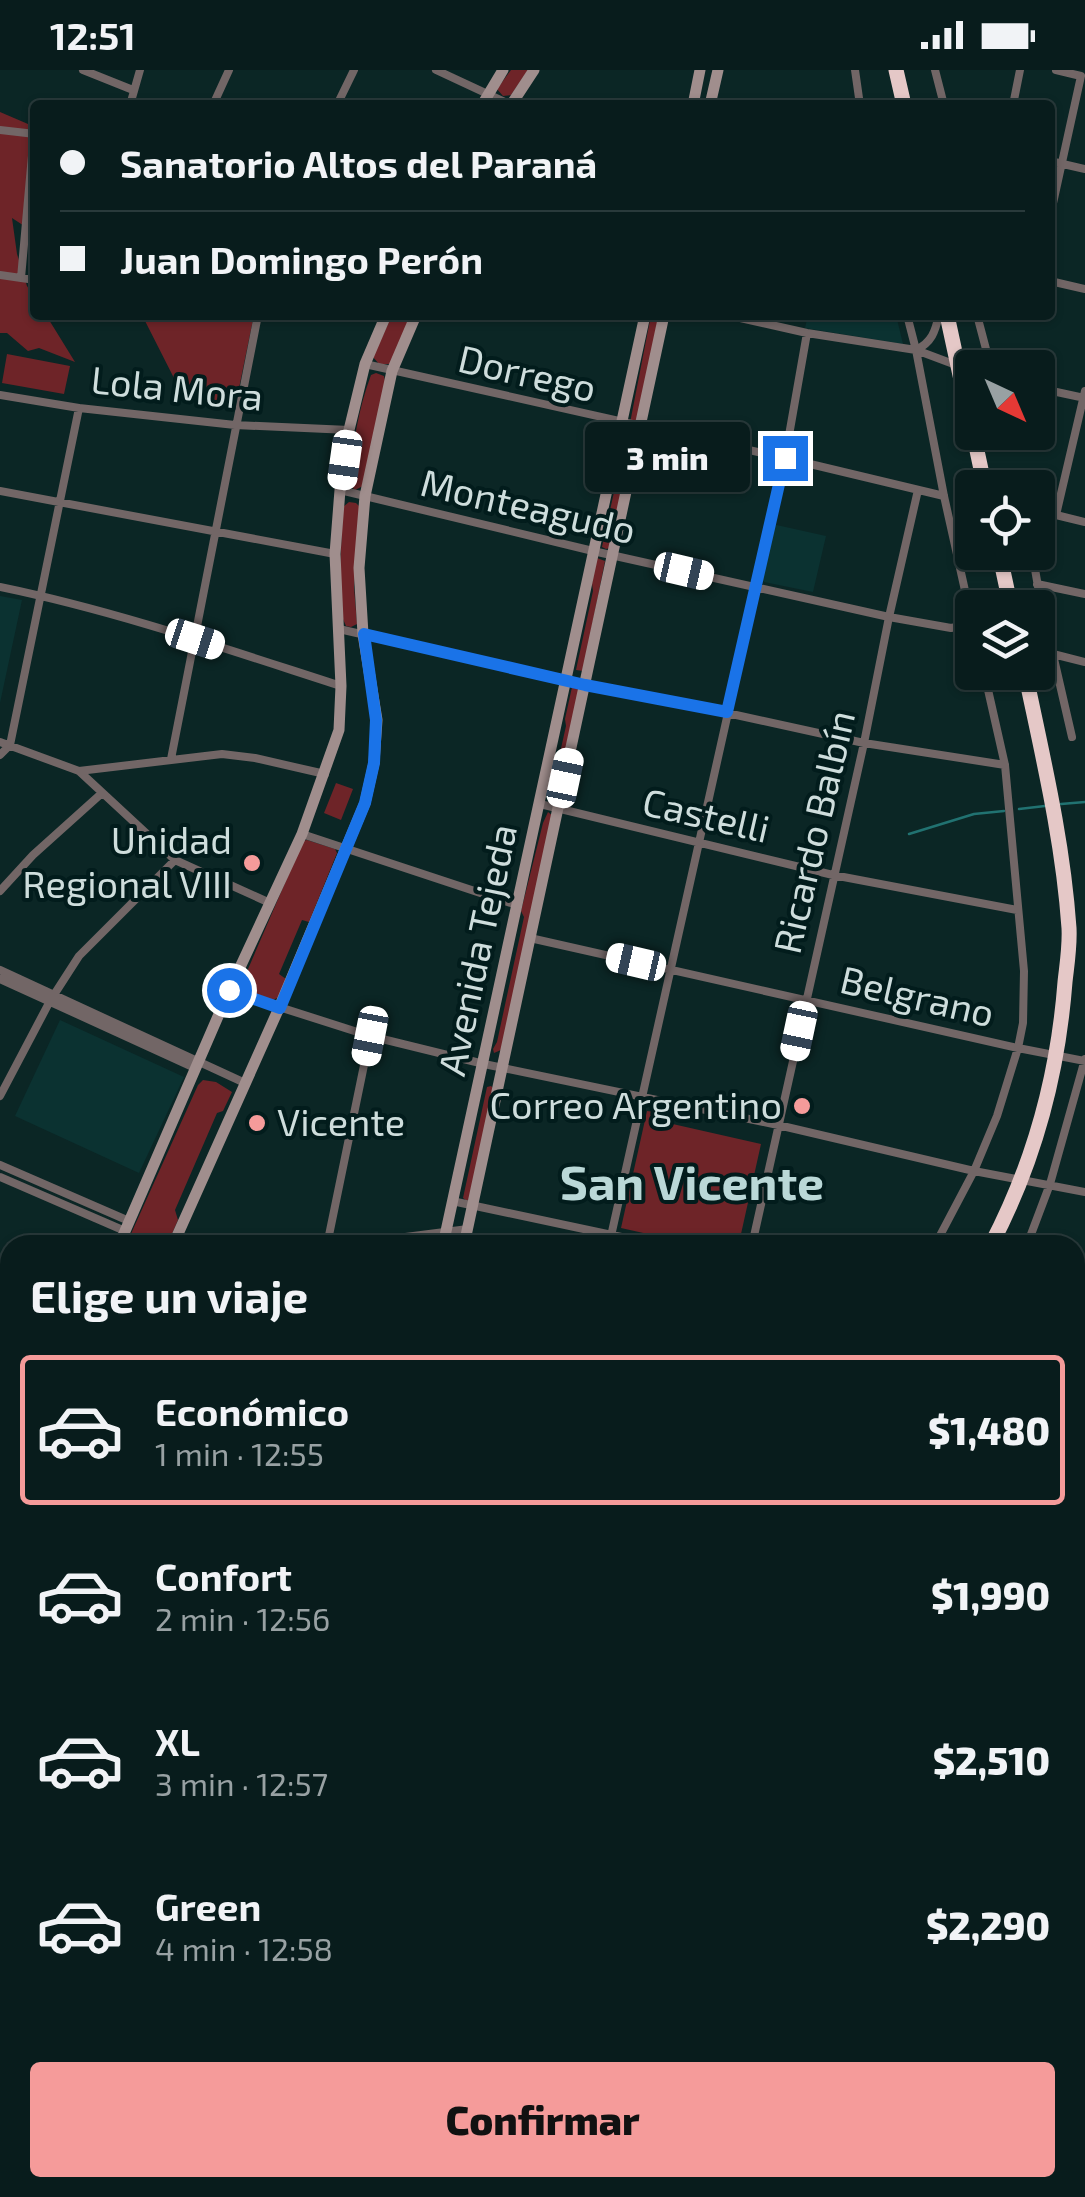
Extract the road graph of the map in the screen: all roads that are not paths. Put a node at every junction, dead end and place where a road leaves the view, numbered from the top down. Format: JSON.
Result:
{"nodes":[{"id":1,"x":83,"y":70,"type":"edge"},
{"id":2,"x":140,"y":70,"type":"edge"},
{"id":3,"x":230,"y":70,"type":"edge"},
{"id":4,"x":354,"y":70,"type":"edge"},
{"id":5,"x":436,"y":70,"type":"edge"},
{"id":6,"x":502,"y":70,"type":"edge"},
{"id":7,"x":534,"y":70,"type":"edge"},
{"id":8,"x":700,"y":70,"type":"edge"},
{"id":9,"x":718,"y":70,"type":"edge"},
{"id":10,"x":855,"y":70,"type":"edge"},
{"id":11,"x":896,"y":70,"type":"edge"},
{"id":12,"x":935,"y":70,"type":"edge"},
{"id":13,"x":1020,"y":70,"type":"edge"},
{"id":14,"x":1056,"y":70,"type":"edge"},
{"id":15,"x":1083,"y":76,"type":"edge"},
{"id":16,"x":133,"y":90,"type":"junction"},
{"id":17,"x":131,"y":100,"type":"edge"},
{"id":18,"x":215,"y":100,"type":"edge"},
{"id":19,"x":340,"y":100,"type":"edge"},
{"id":20,"x":485,"y":100,"type":"edge"},
{"id":21,"x":514,"y":100,"type":"edge"},
{"id":22,"x":693,"y":100,"type":"edge"},
{"id":23,"x":711,"y":100,"type":"edge"},
{"id":24,"x":859,"y":100,"type":"edge"},
{"id":25,"x":903,"y":100,"type":"edge"},
{"id":26,"x":943,"y":100,"type":"edge"},
{"id":27,"x":1015,"y":100,"type":"edge"},
{"id":28,"x":0,"y":130,"type":"edge"},
{"id":29,"x":30,"y":134,"type":"edge"},
{"id":30,"x":1055,"y":163,"type":"edge"},
{"id":31,"x":1061,"y":164,"type":"junction"},
{"id":32,"x":1085,"y":169,"type":"edge"},
{"id":33,"x":30,"y":178,"type":"edge"},
{"id":34,"x":1055,"y":192,"type":"edge"},
{"id":35,"x":0,"y":275,"type":"edge"},
{"id":36,"x":21,"y":278,"type":"junction"},
{"id":37,"x":30,"y":279,"type":"edge"},
{"id":38,"x":1055,"y":282,"type":"edge"},
{"id":39,"x":1085,"y":289,"type":"edge"},
{"id":40,"x":257,"y":320,"type":"edge"},
{"id":41,"x":384,"y":320,"type":"edge"},
{"id":42,"x":414,"y":320,"type":"edge"},
{"id":43,"x":644,"y":320,"type":"edge"},
{"id":44,"x":663,"y":320,"type":"edge"},
{"id":45,"x":749,"y":320,"type":"edge"},
{"id":46,"x":909,"y":320,"type":"edge"},
{"id":47,"x":938,"y":320,"type":"edge"},
{"id":48,"x":949,"y":320,"type":"edge"},
{"id":49,"x":978,"y":320,"type":"edge"},
{"id":50,"x":807,"y":333,"type":"junction"},
{"id":51,"x":916,"y":350,"type":"junction"},
{"id":52,"x":959,"y":350,"type":"edge"},
{"id":53,"x":986,"y":350,"type":"edge"},
{"id":54,"x":365,"y":364,"type":"junction"},
{"id":55,"x":955,"y":364,"type":"edge"},
{"id":56,"x":392,"y":372,"type":"junction"},
{"id":57,"x":1055,"y":391,"type":"edge"},
{"id":58,"x":0,"y":395,"type":"edge"},
{"id":59,"x":1084,"y":396,"type":"edge"},
{"id":60,"x":79,"y":408,"type":"junction"},
{"id":61,"x":622,"y":424,"type":"junction"},
{"id":62,"x":235,"y":425,"type":"junction"},
{"id":63,"x":640,"y":428,"type":"junction"},
{"id":64,"x":350,"y":430,"type":"junction"},
{"id":65,"x":785,"y":458,"type":"junction"},
{"id":66,"x":340,"y":490,"type":"junction"},
{"id":67,"x":918,"y":490,"type":"junction"},
{"id":68,"x":0,"y":491,"type":"edge"},
{"id":69,"x":365,"y":496,"type":"junction"},
{"id":70,"x":944,"y":496,"type":"junction"},
{"id":71,"x":58,"y":502,"type":"junction"},
{"id":72,"x":1056,"y":514,"type":"joint"},
{"id":73,"x":1085,"y":522,"type":"edge"},
{"id":74,"x":216,"y":533,"type":"junction"},
{"id":75,"x":593,"y":551,"type":"junction"},
{"id":76,"x":334,"y":554,"type":"junction"},
{"id":77,"x":613,"y":555,"type":"junction"},
{"id":78,"x":1035,"y":570,"type":"edge"},
{"id":79,"x":1037,"y":584,"type":"junction"},
{"id":80,"x":0,"y":587,"type":"edge"},
{"id":81,"x":754,"y":587,"type":"junction"},
{"id":82,"x":965,"y":590,"type":"edge"},
{"id":83,"x":1038,"y":590,"type":"edge"},
{"id":84,"x":1085,"y":594,"type":"edge"},
{"id":85,"x":42,"y":596,"type":"junction"},
{"id":86,"x":889,"y":617,"type":"junction"},
{"id":87,"x":955,"y":627,"type":"edge"},
{"id":88,"x":339,"y":629,"type":"junction"},
{"id":89,"x":364,"y":634,"type":"junction"},
{"id":90,"x":195,"y":639,"type":"junction"},
{"id":91,"x":1055,"y":654,"type":"edge"},
{"id":92,"x":1085,"y":662,"type":"edge"},
{"id":93,"x":1055,"y":663,"type":"edge"},
{"id":94,"x":566,"y":681,"type":"junction"},
{"id":95,"x":585,"y":685,"type":"junction"},
{"id":96,"x":341,"y":686,"type":"junction"},
{"id":97,"x":988,"y":690,"type":"edge"},
{"id":98,"x":1029,"y":690,"type":"edge"},
{"id":99,"x":727,"y":712,"type":"junction"},
{"id":100,"x":1072,"y":737,"type":"dead end"},
{"id":101,"x":0,"y":742,"type":"edge"},
{"id":102,"x":864,"y":744,"type":"junction"},
{"id":103,"x":10,"y":745,"type":"junction"},
{"id":104,"x":0,"y":755,"type":"edge"},
{"id":105,"x":171,"y":759,"type":"junction"},
{"id":106,"x":1005,"y":766,"type":"junction"},
{"id":107,"x":79,"y":770,"type":"junction"},
{"id":108,"x":325,"y":774,"type":"junction"},
{"id":109,"x":102,"y":793,"type":"junction"},
{"id":110,"x":540,"y":804,"type":"junction"},
{"id":111,"x":558,"y":809,"type":"junction"},
{"id":112,"x":302,"y":834,"type":"junction"},
{"id":113,"x":699,"y":842,"type":"junction"},
{"id":114,"x":346,"y":849,"type":"junction"},
{"id":115,"x":175,"y":860,"type":"junction"},
{"id":116,"x":833,"y":874,"type":"junction"},
{"id":117,"x":0,"y":892,"type":"edge"},
{"id":118,"x":270,"y":903,"type":"junction"},
{"id":119,"x":516,"y":905,"type":"junction"},
{"id":120,"x":1017,"y":910,"type":"junction"},
{"id":121,"x":1077,"y":932,"type":"edge"},
{"id":122,"x":530,"y":938,"type":"junction"},
{"id":123,"x":0,"y":970,"type":"edge"},
{"id":124,"x":671,"y":970,"type":"junction"},
{"id":125,"x":0,"y":978,"type":"edge"},
{"id":126,"x":229,"y":990,"type":"junction"},
{"id":127,"x":53,"y":997,"type":"junction"},
{"id":128,"x":806,"y":999,"type":"junction"},
{"id":129,"x":280,"y":1008,"type":"junction"},
{"id":130,"x":370,"y":1036,"type":"junction"},
{"id":131,"x":1018,"y":1048,"type":"junction"},
{"id":132,"x":1057,"y":1055,"type":"junction"},
{"id":133,"x":1085,"y":1060,"type":"edge"},
{"id":134,"x":197,"y":1064,"type":"junction"},
{"id":135,"x":484,"y":1064,"type":"junction"},
{"id":136,"x":502,"y":1068,"type":"junction"},
{"id":137,"x":245,"y":1082,"type":"junction"},
{"id":138,"x":0,"y":1096,"type":"edge"},
{"id":139,"x":642,"y":1098,"type":"junction"},
{"id":140,"x":778,"y":1125,"type":"junction"},
{"id":141,"x":0,"y":1165,"type":"edge"},
{"id":142,"x":974,"y":1171,"type":"junction"},
{"id":143,"x":0,"y":1178,"type":"edge"},
{"id":144,"x":1020,"y":1179,"type":"junction"},
{"id":145,"x":1050,"y":1184,"type":"junction"},
{"id":146,"x":1085,"y":1192,"type":"edge"},
{"id":147,"x":452,"y":1201,"type":"junction"},
{"id":148,"x":473,"y":1205,"type":"junction"},
{"id":149,"x":127,"y":1226,"type":"junction"},
{"id":150,"x":468,"y":1229,"type":"junction"},
{"id":151,"x":123,"y":1235,"type":"edge"},
{"id":152,"x":178,"y":1235,"type":"edge"},
{"id":153,"x":329,"y":1235,"type":"edge"},
{"id":154,"x":445,"y":1235,"type":"edge"},
{"id":155,"x":452,"y":1235,"type":"edge"},
{"id":156,"x":466,"y":1235,"type":"edge"},
{"id":157,"x":590,"y":1235,"type":"edge"},
{"id":158,"x":611,"y":1235,"type":"edge"},
{"id":159,"x":754,"y":1235,"type":"edge"},
{"id":160,"x":939,"y":1235,"type":"edge"},
{"id":161,"x":995,"y":1235,"type":"edge"},
{"id":162,"x":1031,"y":1235,"type":"edge"}],
"edges":[{"from":1,"to":16,"type":"street"},
{"from":2,"to":16,"type":"street"},
{"from":3,"to":18,"type":"street"},
{"from":4,"to":19,"type":"street"},
{"from":5,"to":20,"type":"street"},
{"from":6,"to":20,"type":"main road"},
{"from":7,"to":21,"type":"main road"},
{"from":8,"to":22,"type":"main road"},
{"from":9,"to":23,"type":"main road"},
{"from":10,"to":24,"type":"street"},
{"from":11,"to":25,"type":"highway"},
{"from":12,"to":26,"type":"street"},
{"from":13,"to":27,"type":"street"},
{"from":14,"to":15,"type":"street"},
{"from":15,"to":31,"type":"street"},
{"from":16,"to":17,"type":"street"},
{"from":28,"to":29,"type":"street"},
{"from":30,"to":31,"type":"street"},
{"from":31,"to":32,"type":"street"},
{"from":31,"to":34,"type":"street"},
{"from":33,"to":36,"type":"street"},
{"from":35,"to":36,"type":"street"},
{"from":36,"to":37,"type":"street"},
{"from":38,"to":39,"type":"street"},
{"from":40,"to":62,"type":"street"},
{"from":41,"to":54,"type":"main road"},
{"from":42,"to":56,"type":"main road"},
{"from":43,"to":61,"type":"main road","name":"Avenida Tejeda"},
{"from":44,"to":63,"type":"main road","name":"Avenida Tejeda"},
{"from":45,"to":50,"type":"street"},
{"from":46,"to":51,"type":"street"},
{"from":47,"to":51,"type":"street"},
{"from":48,"to":52,"type":"highway"},
{"from":49,"to":53,"type":"street"},
{"from":50,"to":51,"type":"street"},
{"from":50,"to":65,"type":"street"},
{"from":51,"to":55,"type":"street"},
{"from":51,"to":70,"type":"street"},
{"from":54,"to":56,"type":"street","name":"Dorrego"},
{"from":54,"to":64,"type":"main road"},
{"from":56,"to":61,"type":"street","name":"Dorrego"},
{"from":56,"to":69,"type":"main road"},
{"from":57,"to":59,"type":"street"},
{"from":58,"to":60,"type":"street","name":"Lola Mora"},
{"from":59,"to":72,"type":"street"},
{"from":60,"to":62,"type":"street","name":"Lola Mora"},
{"from":60,"to":71,"type":"street"},
{"from":61,"to":63,"type":"street","name":"Dorrego"},
{"from":61,"to":75,"type":"main road","name":"Avenida Tejeda"},
{"from":62,"to":64,"type":"street","name":"Lola Mora"},
{"from":62,"to":74,"type":"street"},
{"from":63,"to":65,"type":"street","name":"Dorrego"},
{"from":63,"to":77,"type":"main road","name":"Avenida Tejeda"},
{"from":64,"to":66,"type":"main road"},
{"from":65,"to":67,"type":"street","name":"Dorrego"},
{"from":65,"to":81,"type":"street"},
{"from":66,"to":69,"type":"street","name":"Monteagudo"},
{"from":66,"to":76,"type":"main road"},
{"from":67,"to":70,"type":"street","name":"Dorrego"},
{"from":67,"to":86,"type":"street","name":"Ricardo Balbín"},
{"from":68,"to":71,"type":"street"},
{"from":69,"to":75,"type":"street","name":"Monteagudo"},
{"from":69,"to":89,"type":"main road"},
{"from":70,"to":82,"type":"street"},
{"from":71,"to":74,"type":"street"},
{"from":71,"to":85,"type":"street"},
{"from":72,"to":73,"type":"street"},
{"from":74,"to":76,"type":"street"},
{"from":74,"to":90,"type":"street"},
{"from":75,"to":77,"type":"street","name":"Monteagudo"},
{"from":75,"to":94,"type":"main road","name":"Avenida Tejeda"},
{"from":76,"to":88,"type":"main road"},
{"from":77,"to":81,"type":"street","name":"Monteagudo"},
{"from":77,"to":95,"type":"main road","name":"Avenida Tejeda"},
{"from":78,"to":79,"type":"street"},
{"from":79,"to":83,"type":"street"},
{"from":79,"to":84,"type":"street"},
{"from":80,"to":85,"type":"street"},
{"from":81,"to":86,"type":"street","name":"Monteagudo"},
{"from":81,"to":99,"type":"street"},
{"from":85,"to":90,"type":"street"},
{"from":85,"to":103,"type":"street"},
{"from":86,"to":87,"type":"street","name":"Monteagudo"},
{"from":86,"to":102,"type":"street","name":"Ricardo Balbín"},
{"from":88,"to":89,"type":"street"},
{"from":88,"to":96,"type":"main road"},
{"from":89,"to":94,"type":"street"},
{"from":89,"to":114,"type":"main road"},
{"from":90,"to":96,"type":"street"},
{"from":90,"to":105,"type":"street"},
{"from":91,"to":92,"type":"street"},
{"from":93,"to":100,"type":"street"},
{"from":94,"to":95,"type":"street"},
{"from":94,"to":110,"type":"main road","name":"Avenida Tejeda"},
{"from":95,"to":99,"type":"street"},
{"from":95,"to":111,"type":"main road","name":"Avenida Tejeda"},
{"from":96,"to":108,"type":"main road"},
{"from":97,"to":106,"type":"street"},
{"from":98,"to":121,"type":"highway"},
{"from":99,"to":102,"type":"street"},
{"from":99,"to":113,"type":"street"},
{"from":101,"to":103,"type":"street"},
{"from":102,"to":106,"type":"street"},
{"from":102,"to":116,"type":"street","name":"Ricardo Balbín"},
{"from":103,"to":104,"type":"street"},
{"from":103,"to":107,"type":"street"},
{"from":105,"to":107,"type":"street"},
{"from":105,"to":108,"type":"street"},
{"from":106,"to":120,"type":"street"},
{"from":107,"to":109,"type":"street"},
{"from":108,"to":112,"type":"main road"},
{"from":109,"to":115,"type":"street"},
{"from":109,"to":117,"type":"street"},
{"from":110,"to":111,"type":"street","name":"Castelli"},
{"from":110,"to":119,"type":"main road","name":"Avenida Tejeda"},
{"from":111,"to":113,"type":"street","name":"Castelli"},
{"from":111,"to":122,"type":"main road","name":"Avenida Tejeda"},
{"from":112,"to":114,"type":"street"},
{"from":112,"to":118,"type":"main road"},
{"from":113,"to":116,"type":"street","name":"Castelli"},
{"from":113,"to":124,"type":"street"},
{"from":114,"to":119,"type":"street"},
{"from":114,"to":129,"type":"main road"},
{"from":115,"to":118,"type":"street"},
{"from":115,"to":127,"type":"street"},
{"from":116,"to":120,"type":"street","name":"Castelli"},
{"from":116,"to":128,"type":"street","name":"Ricardo Balbín"},
{"from":118,"to":126,"type":"main road"},
{"from":119,"to":135,"type":"main road","name":"Avenida Tejeda"},
{"from":120,"to":131,"type":"street"},
{"from":121,"to":132,"type":"highway"},
{"from":122,"to":124,"type":"street","name":"Belgrano"},
{"from":122,"to":136,"type":"main road","name":"Avenida Tejeda"},
{"from":123,"to":127,"type":"street"},
{"from":124,"to":128,"type":"street","name":"Belgrano"},
{"from":124,"to":139,"type":"street"},
{"from":125,"to":127,"type":"street"},
{"from":126,"to":129,"type":"street"},
{"from":126,"to":134,"type":"main road"},
{"from":127,"to":134,"type":"street"},
{"from":127,"to":138,"type":"street"},
{"from":128,"to":131,"type":"street","name":"Belgrano"},
{"from":128,"to":140,"type":"street","name":"Ricardo Balbín"},
{"from":129,"to":130,"type":"street"},
{"from":129,"to":137,"type":"main road"},
{"from":130,"to":135,"type":"street"},
{"from":130,"to":153,"type":"street"},
{"from":131,"to":132,"type":"street","name":"Belgrano"},
{"from":131,"to":142,"type":"street"},
{"from":132,"to":133,"type":"street","name":"Belgrano"},
{"from":132,"to":144,"type":"highway"},
{"from":133,"to":145,"type":"street"},
{"from":134,"to":137,"type":"street"},
{"from":134,"to":149,"type":"main road"},
{"from":135,"to":136,"type":"street"},
{"from":135,"to":147,"type":"main road","name":"Avenida Tejeda"},
{"from":136,"to":139,"type":"street"},
{"from":136,"to":148,"type":"main road","name":"Avenida Tejeda"},
{"from":137,"to":152,"type":"main road"},
{"from":139,"to":140,"type":"street"},
{"from":139,"to":158,"type":"street"},
{"from":140,"to":142,"type":"street"},
{"from":140,"to":159,"type":"street","name":"Ricardo Balbín"},
{"from":141,"to":149,"type":"street"},
{"from":142,"to":144,"type":"street"},
{"from":142,"to":160,"type":"street"},
{"from":143,"to":149,"type":"street"},
{"from":144,"to":145,"type":"street"},
{"from":144,"to":161,"type":"highway"},
{"from":145,"to":146,"type":"street"},
{"from":145,"to":162,"type":"street"},
{"from":147,"to":148,"type":"street"},
{"from":147,"to":154,"type":"main road","name":"Avenida Tejeda"},
{"from":148,"to":150,"type":"main road","name":"Avenida Tejeda"},
{"from":148,"to":157,"type":"street"},
{"from":149,"to":151,"type":"main road"},
{"from":150,"to":155,"type":"street"},
{"from":150,"to":156,"type":"main road","name":"Avenida Tejeda"}]}
